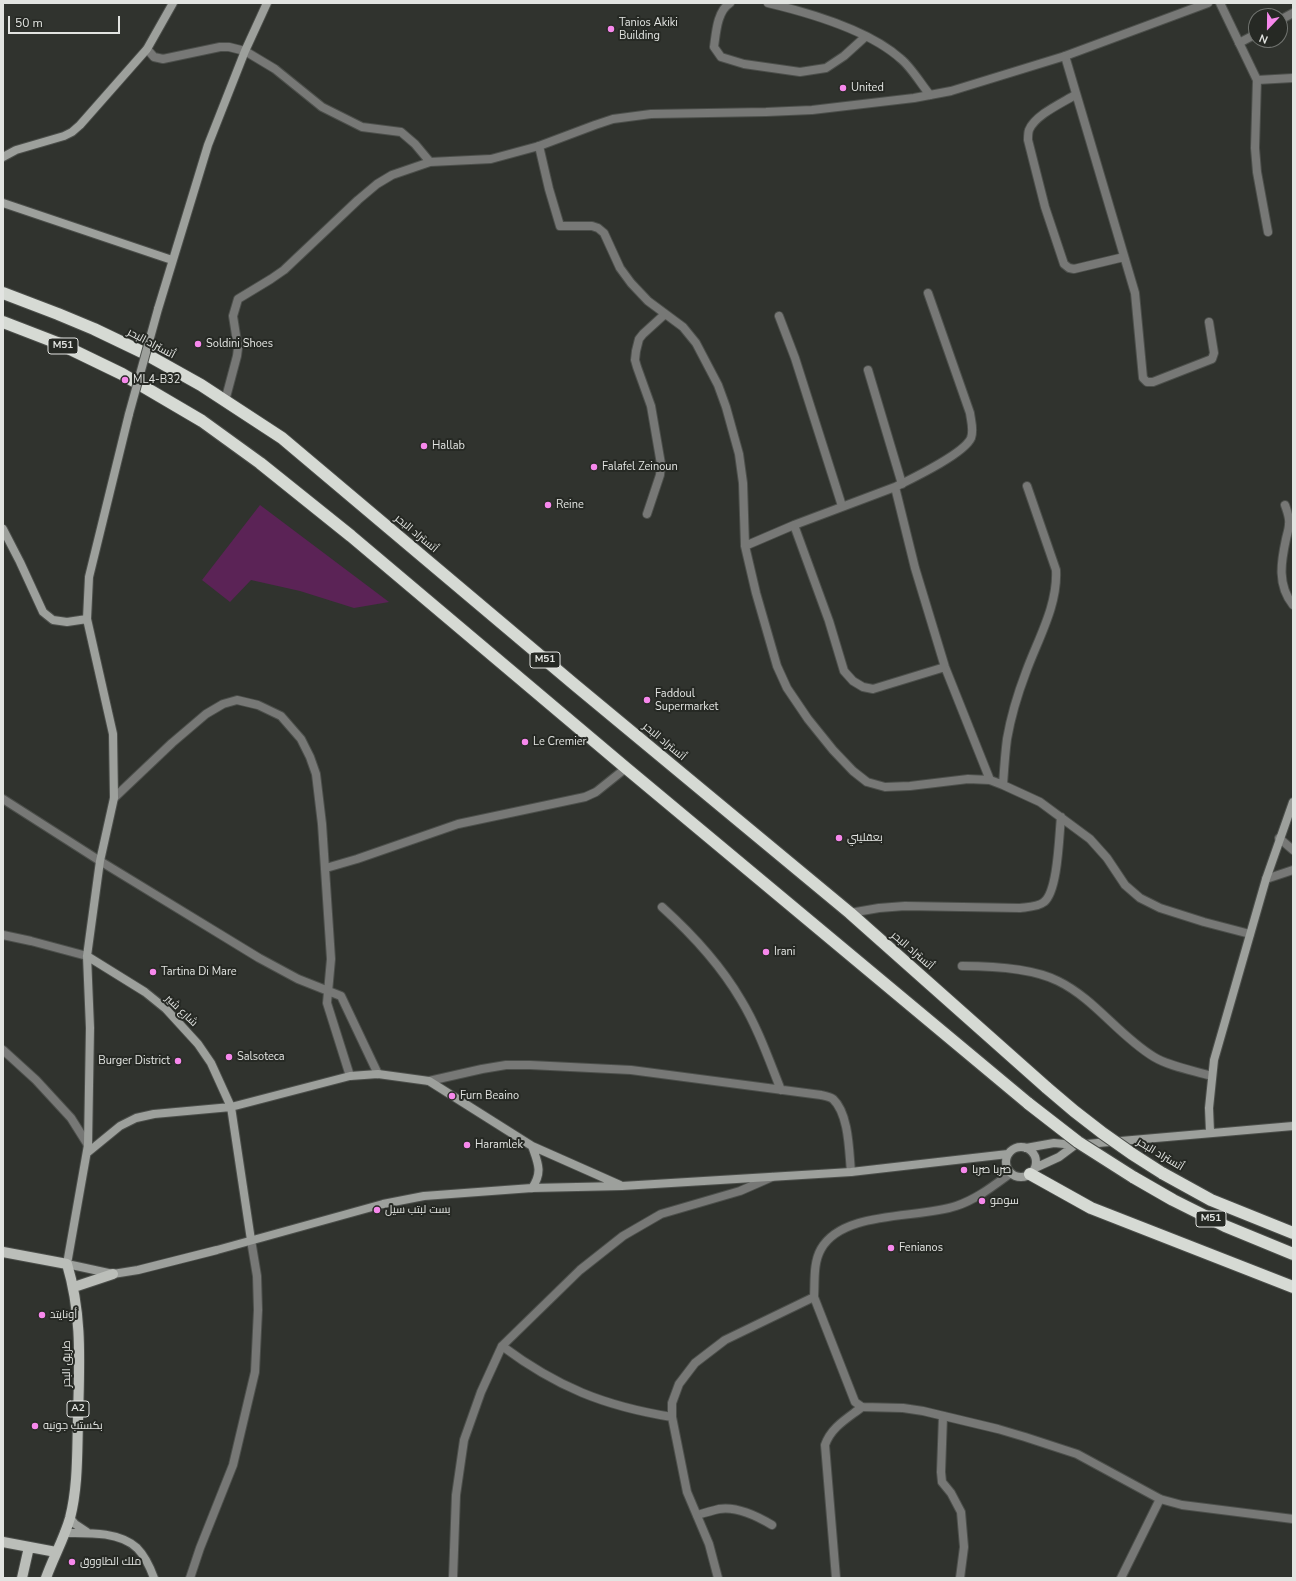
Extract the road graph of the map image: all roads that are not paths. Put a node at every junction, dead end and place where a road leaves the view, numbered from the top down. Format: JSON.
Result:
{"nodes":[{"id":1,"x":173,"y":3,"type":"edge"},
{"id":2,"x":267,"y":3,"type":"edge"},
{"id":3,"x":730,"y":3,"type":"edge"},
{"id":4,"x":768,"y":3,"type":"edge"},
{"id":5,"x":1208,"y":3,"type":"edge"},
{"id":6,"x":1220,"y":3,"type":"edge"},
{"id":7,"x":865,"y":37,"type":"junction"},
{"id":8,"x":1248,"y":38,"type":"edge"},
{"id":9,"x":1239,"y":43,"type":"junction"},
{"id":10,"x":147,"y":49,"type":"junction"},
{"id":11,"x":245,"y":51,"type":"junction"},
{"id":12,"x":1065,"y":56,"type":"junction"},
{"id":13,"x":1293,"y":78,"type":"edge"},
{"id":14,"x":1257,"y":80,"type":"junction"},
{"id":15,"x":930,"y":95,"type":"junction"},
{"id":16,"x":1075,"y":95,"type":"junction"},
{"id":17,"x":539,"y":146,"type":"junction"},
{"id":18,"x":3,"y":157,"type":"edge"},
{"id":19,"x":430,"y":162,"type":"junction"},
{"id":20,"x":3,"y":203,"type":"edge"},
{"id":21,"x":1268,"y":232,"type":"dead end"},
{"id":22,"x":1124,"y":257,"type":"junction"},
{"id":23,"x":172,"y":260,"type":"junction"},
{"id":24,"x":3,"y":293,"type":"edge"},
{"id":25,"x":928,"y":293,"type":"dead end"},
{"id":26,"x":665,"y":314,"type":"junction"},
{"id":27,"x":779,"y":316,"type":"dead end"},
{"id":28,"x":3,"y":322,"type":"edge"},
{"id":29,"x":1209,"y":322,"type":"dead end"},
{"id":30,"x":868,"y":370,"type":"dead end"},
{"id":31,"x":225,"y":401,"type":"junction"},
{"id":32,"x":899,"y":486,"type":"junction"},
{"id":33,"x":1027,"y":486,"type":"dead end"},
{"id":34,"x":1285,"y":505,"type":"dead end"},
{"id":35,"x":842,"y":506,"type":"junction"},
{"id":36,"x":647,"y":514,"type":"dead end"},
{"id":37,"x":794,"y":525,"type":"junction"},
{"id":38,"x":3,"y":529,"type":"edge"},
{"id":39,"x":745,"y":546,"type":"junction"},
{"id":40,"x":1293,"y":606,"type":"edge"},
{"id":41,"x":87,"y":619,"type":"junction"},
{"id":42,"x":945,"y":667,"type":"junction"},
{"id":43,"x":626,"y":768,"type":"junction"},
{"id":44,"x":990,"y":780,"type":"junction"},
{"id":45,"x":1003,"y":785,"type":"junction"},
{"id":46,"x":114,"y":798,"type":"junction"},
{"id":47,"x":3,"y":799,"type":"edge"},
{"id":48,"x":1293,"y":802,"type":"edge"},
{"id":49,"x":1061,"y":817,"type":"junction"},
{"id":50,"x":1279,"y":838,"type":"junction"},
{"id":51,"x":1293,"y":850,"type":"edge"},
{"id":52,"x":100,"y":861,"type":"junction"},
{"id":53,"x":326,"y":868,"type":"junction"},
{"id":54,"x":1293,"y":870,"type":"edge"},
{"id":55,"x":1266,"y":879,"type":"junction"},
{"id":56,"x":662,"y":907,"type":"dead end"},
{"id":57,"x":850,"y":913,"type":"junction"},
{"id":58,"x":1250,"y":934,"type":"junction"},
{"id":59,"x":3,"y":935,"type":"edge"},
{"id":60,"x":87,"y":956,"type":"junction"},
{"id":61,"x":962,"y":966,"type":"dead end"},
{"id":62,"x":329,"y":990,"type":"junction"},
{"id":63,"x":3,"y":1050,"type":"edge"},
{"id":64,"x":378,"y":1074,"type":"junction"},
{"id":65,"x":350,"y":1076,"type":"junction"},
{"id":66,"x":1212,"y":1076,"type":"junction"},
{"id":67,"x":429,"y":1081,"type":"junction"},
{"id":68,"x":781,"y":1090,"type":"junction"},
{"id":69,"x":231,"y":1107,"type":"junction"},
{"id":70,"x":1293,"y":1126,"type":"edge"},
{"id":71,"x":1210,"y":1132,"type":"junction"},
{"id":72,"x":1075,"y":1145,"type":"junction"},
{"id":73,"x":532,"y":1146,"type":"junction"},
{"id":74,"x":1026,"y":1148,"type":"junction"},
{"id":75,"x":87,"y":1149,"type":"junction"},
{"id":76,"x":1008,"y":1154,"type":"junction"},
{"id":77,"x":1032,"y":1171,"type":"junction"},
{"id":78,"x":851,"y":1172,"type":"junction"},
{"id":79,"x":1011,"y":1173,"type":"junction"},
{"id":80,"x":776,"y":1176,"type":"junction"},
{"id":81,"x":622,"y":1186,"type":"junction"},
{"id":82,"x":532,"y":1188,"type":"junction"},
{"id":83,"x":1293,"y":1233,"type":"edge"},
{"id":84,"x":251,"y":1240,"type":"junction"},
{"id":85,"x":3,"y":1252,"type":"edge"},
{"id":86,"x":1293,"y":1254,"type":"edge"},
{"id":87,"x":67,"y":1264,"type":"junction"},
{"id":88,"x":113,"y":1274,"type":"junction"},
{"id":89,"x":74,"y":1287,"type":"junction"},
{"id":90,"x":1293,"y":1287,"type":"edge"},
{"id":91,"x":814,"y":1296,"type":"junction"},
{"id":92,"x":502,"y":1346,"type":"junction"},
{"id":93,"x":862,"y":1407,"type":"junction"},
{"id":94,"x":943,"y":1416,"type":"junction"},
{"id":95,"x":672,"y":1417,"type":"junction"},
{"id":96,"x":1160,"y":1499,"type":"junction"},
{"id":97,"x":697,"y":1515,"type":"junction"},
{"id":98,"x":70,"y":1518,"type":"junction"},
{"id":99,"x":1293,"y":1519,"type":"edge"},
{"id":100,"x":772,"y":1525,"type":"dead end"},
{"id":101,"x":64,"y":1532,"type":"junction"},
{"id":102,"x":88,"y":1532,"type":"junction"},
{"id":103,"x":3,"y":1542,"type":"edge"},
{"id":104,"x":29,"y":1547,"type":"junction"},
{"id":105,"x":56,"y":1552,"type":"junction"},
{"id":106,"x":22,"y":1578,"type":"edge"},
{"id":107,"x":46,"y":1578,"type":"edge"},
{"id":108,"x":154,"y":1578,"type":"edge"},
{"id":109,"x":190,"y":1578,"type":"edge"},
{"id":110,"x":453,"y":1578,"type":"edge"},
{"id":111,"x":718,"y":1578,"type":"edge"},
{"id":112,"x":836,"y":1578,"type":"edge"},
{"id":113,"x":960,"y":1578,"type":"edge"},
{"id":114,"x":1122,"y":1578,"type":"edge"}],
"edges":[{"from":1,"to":10,"type":"main road"},
{"from":2,"to":11,"type":"main road"},
{"from":3,"to":7,"type":"street"},
{"from":4,"to":7,"type":"street"},
{"from":5,"to":12,"type":"street"},
{"from":6,"to":9,"type":"street"},
{"from":7,"to":15,"type":"street"},
{"from":8,"to":9,"type":"street"},
{"from":9,"to":14,"type":"street"},
{"from":10,"to":11,"type":"street"},
{"from":10,"to":18,"type":"main road"},
{"from":11,"to":19,"type":"street"},
{"from":11,"to":23,"type":"main road"},
{"from":12,"to":15,"type":"street"},
{"from":12,"to":16,"type":"street"},
{"from":13,"to":14,"type":"street"},
{"from":14,"to":21,"type":"street"},
{"from":15,"to":17,"type":"street"},
{"from":16,"to":22,"type":"street"},
{"from":16,"to":22,"type":"street"},
{"from":17,"to":19,"type":"street"},
{"from":17,"to":26,"type":"street"},
{"from":19,"to":31,"type":"street"},
{"from":20,"to":23,"type":"main road"},
{"from":22,"to":29,"type":"street"},
{"from":23,"to":41,"type":"main road","bridge":true},
{"from":24,"to":31,"type":"highway","name":"أتستراد البحر","number":"M51"},
{"from":25,"to":32,"type":"street"},
{"from":26,"to":36,"type":"street"},
{"from":26,"to":39,"type":"street"},
{"from":27,"to":35,"type":"street"},
{"from":28,"to":43,"type":"highway","number":"M51"},
{"from":30,"to":32,"type":"street"},
{"from":31,"to":57,"type":"highway","name":"أتستراد البحر","number":"M51"},
{"from":32,"to":35,"type":"street"},
{"from":32,"to":42,"type":"street"},
{"from":33,"to":45,"type":"street"},
{"from":34,"to":40,"type":"street"},
{"from":35,"to":37,"type":"street"},
{"from":37,"to":39,"type":"street"},
{"from":37,"to":42,"type":"street"},
{"from":38,"to":41,"type":"main road"},
{"from":39,"to":44,"type":"street"},
{"from":41,"to":46,"type":"main road"},
{"from":42,"to":44,"type":"street"},
{"from":43,"to":53,"type":"street"},
{"from":43,"to":86,"type":"highway","number":"M51","bridge":true},
{"from":44,"to":45,"type":"street"},
{"from":45,"to":49,"type":"street"},
{"from":46,"to":52,"type":"main road"},
{"from":46,"to":53,"type":"street"},
{"from":47,"to":52,"type":"street"},
{"from":48,"to":50,"type":"main road"},
{"from":49,"to":57,"type":"street"},
{"from":49,"to":58,"type":"street"},
{"from":50,"to":51,"type":"street"},
{"from":50,"to":55,"type":"main road"},
{"from":52,"to":60,"type":"main road"},
{"from":52,"to":62,"type":"street"},
{"from":53,"to":62,"type":"street"},
{"from":54,"to":55,"type":"street"},
{"from":55,"to":58,"type":"main road"},
{"from":56,"to":68,"type":"street"},
{"from":57,"to":83,"type":"highway","name":"أتستراد البحر","number":"M51","bridge":true},
{"from":58,"to":66,"type":"main road"},
{"from":59,"to":60,"type":"street"},
{"from":60,"to":69,"type":"main road","name":"شارع شير"},
{"from":60,"to":75,"type":"main road"},
{"from":61,"to":66,"type":"street"},
{"from":62,"to":64,"type":"street"},
{"from":62,"to":65,"type":"street"},
{"from":63,"to":75,"type":"street"},
{"from":64,"to":65,"type":"main road"},
{"from":64,"to":67,"type":"main road"},
{"from":65,"to":69,"type":"main road"},
{"from":66,"to":71,"type":"main road"},
{"from":67,"to":68,"type":"street"},
{"from":67,"to":73,"type":"main road"},
{"from":68,"to":78,"type":"street"},
{"from":69,"to":75,"type":"main road"},
{"from":69,"to":84,"type":"main road","name":"شارع شير"},
{"from":70,"to":71,"type":"main road"},
{"from":71,"to":72,"type":"main road"},
{"from":72,"to":74,"type":"main road"},
{"from":72,"to":77,"type":"main road"},
{"from":73,"to":81,"type":"main road"},
{"from":73,"to":82,"type":"main road"},
{"from":74,"to":76,"type":"main road"},
{"from":74,"to":77,"type":"main road"},
{"from":75,"to":87,"type":"main road"},
{"from":76,"to":78,"type":"main road"},
{"from":76,"to":79,"type":"main road"},
{"from":77,"to":79,"type":"main road"},
{"from":77,"to":90,"type":"highway"},
{"from":78,"to":80,"type":"main road"},
{"from":79,"to":91,"type":"street"},
{"from":80,"to":81,"type":"main road"},
{"from":80,"to":92,"type":"street"},
{"from":81,"to":82,"type":"main road"},
{"from":82,"to":84,"type":"main road"},
{"from":84,"to":88,"type":"main road"},
{"from":84,"to":109,"type":"street"},
{"from":85,"to":87,"type":"main road"},
{"from":87,"to":88,"type":"main road"},
{"from":87,"to":89,"type":"main road","name":"طريق البحر","number":"A2"},
{"from":88,"to":89,"type":"main road"},
{"from":89,"to":98,"type":"main road","name":"طريق البحر","number":"A2"},
{"from":91,"to":93,"type":"street"},
{"from":91,"to":95,"type":"street"},
{"from":92,"to":95,"type":"street"},
{"from":92,"to":110,"type":"street"},
{"from":93,"to":94,"type":"street"},
{"from":93,"to":112,"type":"street"},
{"from":94,"to":96,"type":"street"},
{"from":94,"to":113,"type":"street"},
{"from":95,"to":97,"type":"street"},
{"from":96,"to":99,"type":"street"},
{"from":96,"to":114,"type":"street"},
{"from":97,"to":100,"type":"street"},
{"from":97,"to":111,"type":"street"},
{"from":98,"to":101,"type":"main road","name":"طريق البحر","number":"A2"},
{"from":98,"to":102,"type":"main road"},
{"from":101,"to":102,"type":"main road"},
{"from":101,"to":105,"type":"main road","name":"طريق البحر","number":"A2"},
{"from":102,"to":108,"type":"main road"},
{"from":103,"to":104,"type":"main road"},
{"from":104,"to":105,"type":"main road"},
{"from":104,"to":106,"type":"main road"},
{"from":105,"to":107,"type":"main road","name":"طريق البحر","number":"A2"}]}
